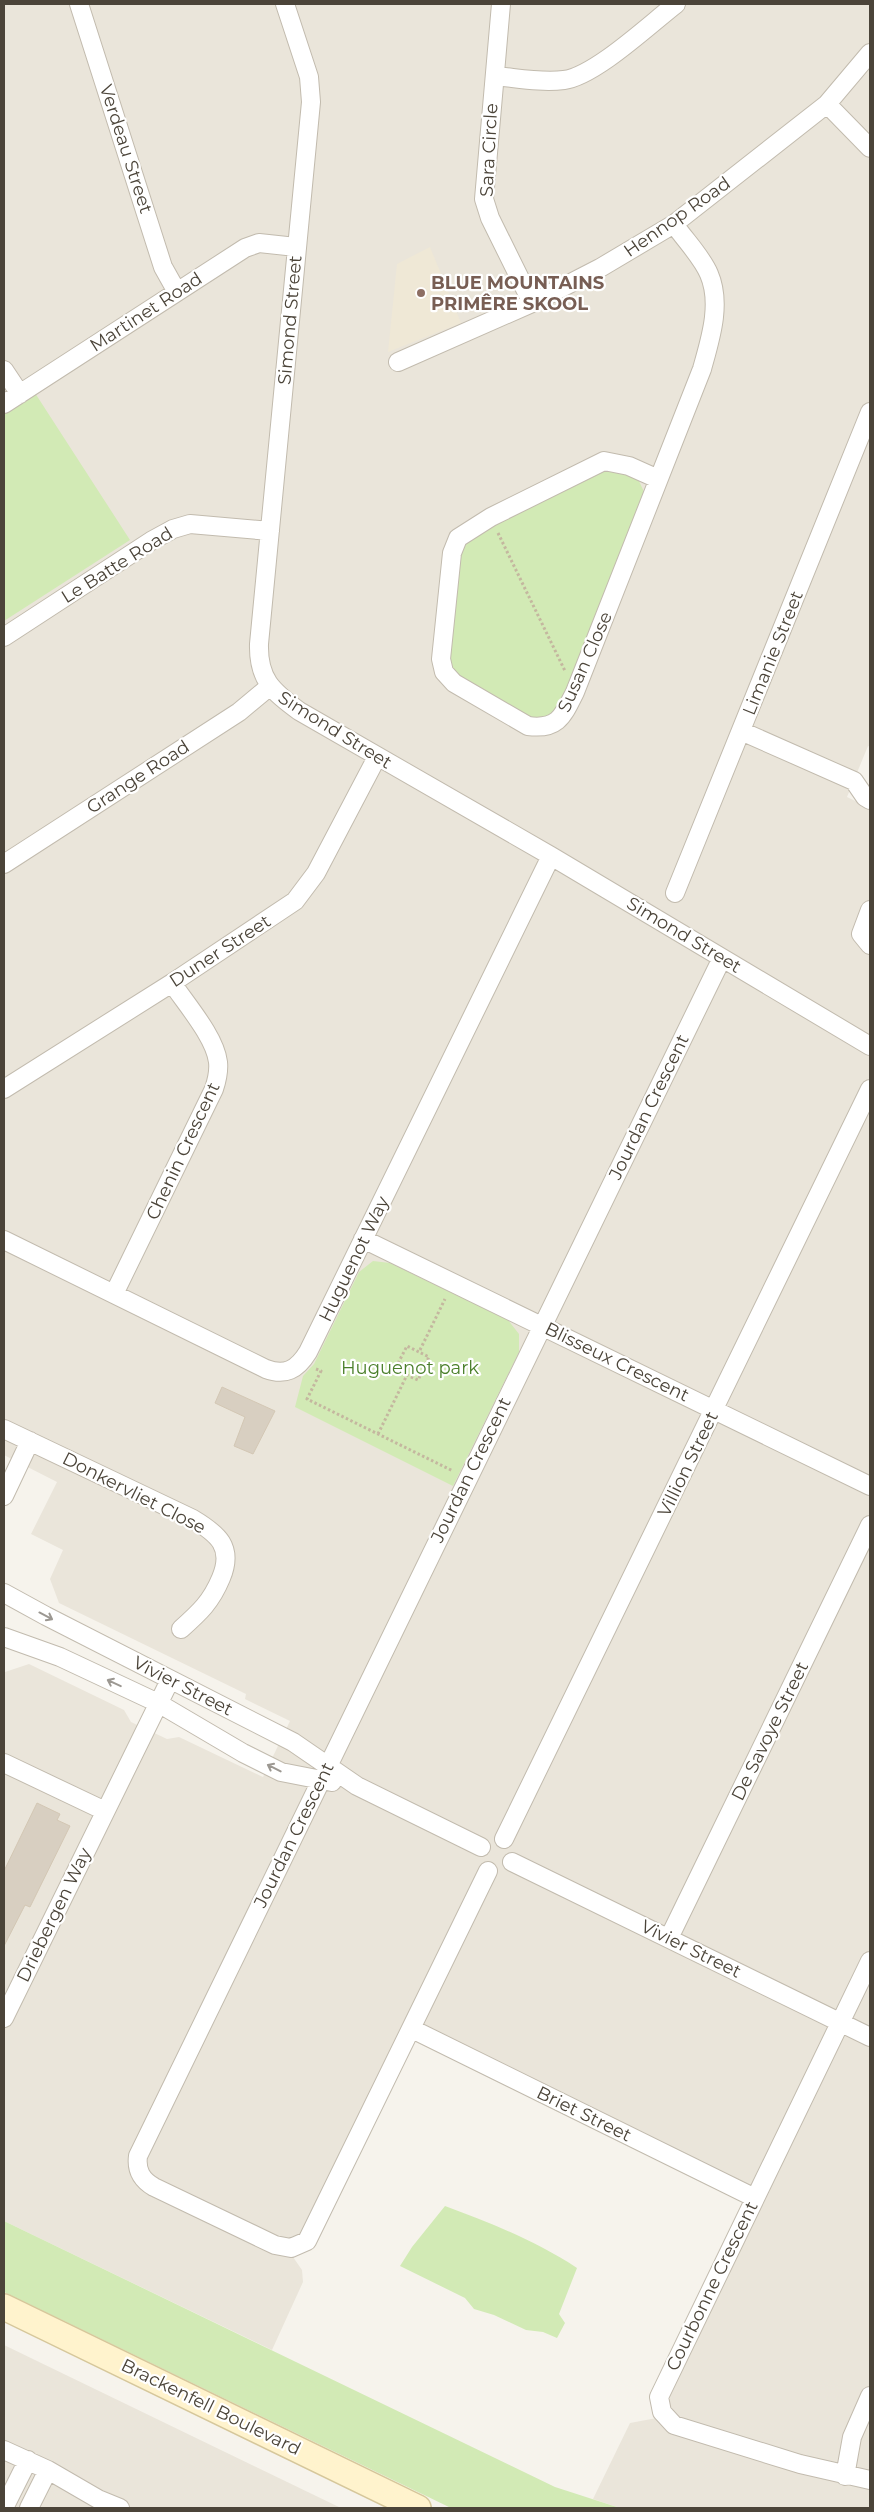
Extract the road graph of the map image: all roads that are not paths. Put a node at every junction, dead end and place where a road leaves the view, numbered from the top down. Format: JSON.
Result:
{"nodes":[{"id":1,"x":79,"y":4,"type":"edge"},
{"id":2,"x":285,"y":4,"type":"edge"},
{"id":3,"x":501,"y":4,"type":"edge"},
{"id":4,"x":676,"y":4,"type":"edge"},
{"id":5,"x":870,"y":53,"type":"edge"},
{"id":6,"x":495,"y":76,"type":"junction"},
{"id":7,"x":827,"y":104,"type":"junction"},
{"id":8,"x":870,"y":148,"type":"edge"},
{"id":9,"x":674,"y":224,"type":"junction"},
{"id":10,"x":296,"y":248,"type":"junction"},
{"id":11,"x":177,"y":292,"type":"junction"},
{"id":12,"x":532,"y":303,"type":"junction"},
{"id":13,"x":398,"y":362,"type":"dead end"},
{"id":14,"x":4,"y":370,"type":"edge"},
{"id":15,"x":20,"y":394,"type":"junction"},
{"id":16,"x":4,"y":404,"type":"edge"},
{"id":17,"x":870,"y":412,"type":"edge"},
{"id":18,"x":658,"y":479,"type":"junction"},
{"id":19,"x":270,"y":531,"type":"junction"},
{"id":20,"x":4,"y":637,"type":"edge"},
{"id":21,"x":269,"y":687,"type":"junction"},
{"id":22,"x":741,"y":731,"type":"junction"},
{"id":23,"x":377,"y":757,"type":"junction"},
{"id":24,"x":862,"y":779,"type":"edge"},
{"id":25,"x":870,"y":800,"type":"edge"},
{"id":26,"x":551,"y":856,"type":"junction"},
{"id":27,"x":4,"y":864,"type":"edge"},
{"id":28,"x":675,"y":893,"type":"dead end"},
{"id":29,"x":870,"y":910,"type":"edge"},
{"id":30,"x":870,"y":945,"type":"edge"},
{"id":31,"x":722,"y":958,"type":"junction"},
{"id":32,"x":172,"y":983,"type":"junction"},
{"id":33,"x":870,"y":1046,"type":"edge"},
{"id":34,"x":4,"y":1089,"type":"edge"},
{"id":35,"x":870,"y":1089,"type":"edge"},
{"id":36,"x":363,"y":1239,"type":"junction"},
{"id":37,"x":4,"y":1240,"type":"edge"},
{"id":38,"x":114,"y":1294,"type":"junction"},
{"id":39,"x":542,"y":1326,"type":"junction"},
{"id":40,"x":715,"y":1410,"type":"junction"},
{"id":41,"x":4,"y":1429,"type":"edge"},
{"id":42,"x":30,"y":1442,"type":"junction"},
{"id":43,"x":870,"y":1486,"type":"edge"},
{"id":44,"x":4,"y":1496,"type":"edge"},
{"id":45,"x":870,"y":1525,"type":"edge"},
{"id":46,"x":4,"y":1592,"type":"edge"},
{"id":47,"x":180,"y":1628,"type":"dead end"},
{"id":48,"x":4,"y":1638,"type":"edge"},
{"id":49,"x":170,"y":1680,"type":"junction"},
{"id":50,"x":158,"y":1703,"type":"junction"},
{"id":51,"x":4,"y":1763,"type":"edge"},
{"id":52,"x":324,"y":1772,"type":"junction"},
{"id":53,"x":105,"y":1811,"type":"junction"},
{"id":54,"x":504,"y":1839,"type":"junction"},
{"id":55,"x":480,"y":1847,"type":"junction"},
{"id":56,"x":512,"y":1862,"type":"junction"},
{"id":57,"x":488,"y":1871,"type":"junction"},
{"id":58,"x":669,"y":1938,"type":"junction"},
{"id":59,"x":870,"y":1961,"type":"edge"},
{"id":60,"x":4,"y":2018,"type":"edge"},
{"id":61,"x":841,"y":2023,"type":"junction"},
{"id":62,"x":412,"y":2029,"type":"junction"},
{"id":63,"x":870,"y":2037,"type":"edge"},
{"id":64,"x":755,"y":2198,"type":"junction"},
{"id":65,"x":4,"y":2307,"type":"edge"},
{"id":66,"x":870,"y":2396,"type":"edge"},
{"id":67,"x":4,"y":2450,"type":"edge"},
{"id":68,"x":37,"y":2465,"type":"junction"},
{"id":69,"x":845,"y":2476,"type":"junction"},
{"id":70,"x":870,"y":2480,"type":"edge"},
{"id":71,"x":390,"y":2502,"type":"edge"},
{"id":72,"x":4,"y":2508,"type":"edge"},
{"id":73,"x":15,"y":2508,"type":"edge"},
{"id":74,"x":29,"y":2508,"type":"edge"},
{"id":75,"x":120,"y":2508,"type":"edge"},
{"id":76,"x":418,"y":2508,"type":"edge"}],
"edges":[{"from":1,"to":11,"type":"street","name":"Verdeau Street"},
{"from":2,"to":10,"type":"street","name":"Simond Street"},
{"from":3,"to":6,"type":"street","name":"Sara Circle"},
{"from":4,"to":6,"type":"street"},
{"from":5,"to":7,"type":"street","name":"Hennop Road"},
{"from":6,"to":12,"type":"street","name":"Sara Circle"},
{"from":7,"to":8,"type":"street"},
{"from":7,"to":9,"type":"street","name":"Hennop Road"},
{"from":9,"to":12,"type":"street","name":"Hennop Road"},
{"from":9,"to":18,"type":"street","name":"Susan Close"},
{"from":10,"to":11,"type":"street","name":"Martinet Road"},
{"from":10,"to":19,"type":"street","name":"Simond Street"},
{"from":11,"to":15,"type":"street","name":"Martinet Road"},
{"from":12,"to":13,"type":"street","name":"Hennop Road"},
{"from":14,"to":15,"type":"street"},
{"from":15,"to":16,"type":"street","name":"Martinet Road"},
{"from":17,"to":22,"type":"street","name":"Limanie Street"},
{"from":18,"to":18,"type":"street","name":"Susan Close"},
{"from":19,"to":20,"type":"street","name":"Le Batte Road"},
{"from":19,"to":21,"type":"street","name":"Simond Street"},
{"from":21,"to":23,"type":"street","name":"Simond Street"},
{"from":21,"to":27,"type":"street","name":"Grange Road"},
{"from":22,"to":24,"type":"street"},
{"from":22,"to":28,"type":"street","name":"Limanie Street"},
{"from":23,"to":26,"type":"street","name":"Simond Street"},
{"from":23,"to":32,"type":"street","name":"Duner Street"},
{"from":24,"to":25,"type":"street"},
{"from":26,"to":31,"type":"street","name":"Simond Street"},
{"from":26,"to":36,"type":"street","name":"Huguenot Way"},
{"from":29,"to":30,"type":"street"},
{"from":31,"to":33,"type":"street","name":"Simond Street"},
{"from":31,"to":39,"type":"street","name":"Jourdan Crescent"},
{"from":32,"to":34,"type":"street","name":"Duner Street"},
{"from":32,"to":38,"type":"street","name":"Chenin Crescent"},
{"from":35,"to":40,"type":"street","name":"Villion Street"},
{"from":36,"to":38,"type":"street","name":"Huguenot Way"},
{"from":36,"to":39,"type":"street","name":"Blisseux Crescent"},
{"from":37,"to":38,"type":"street"},
{"from":39,"to":40,"type":"street","name":"Blisseux Crescent"},
{"from":39,"to":52,"type":"street","name":"Jourdan Crescent"},
{"from":40,"to":43,"type":"street","name":"Blisseux Crescent"},
{"from":40,"to":54,"type":"street","name":"Villion Street"},
{"from":41,"to":42,"type":"street","name":"Donkervliet Close"},
{"from":42,"to":44,"type":"street"},
{"from":42,"to":47,"type":"street","name":"Donkervliet Close"},
{"from":45,"to":58,"type":"street","name":"De Savoye Street"},
{"from":46,"to":49,"type":"street","name":"Vivier Street","one_way":true},
{"from":50,"to":48,"type":"street","name":"Vivier Street","one_way":true},
{"from":49,"to":50,"type":"street","name":"Driebergen Way"},
{"from":49,"to":52,"type":"street","name":"Vivier Street"},
{"from":52,"to":50,"type":"street","name":"Vivier Street","one_way":true},
{"from":50,"to":53,"type":"street","name":"Driebergen Way"},
{"from":51,"to":53,"type":"street"},
{"from":52,"to":55,"type":"street","name":"Vivier Street"},
{"from":52,"to":62,"type":"street","name":"Jourdan Crescent"},
{"from":53,"to":60,"type":"street","name":"Driebergen Way"},
{"from":54,"to":55,"type":"street"},
{"from":54,"to":56,"type":"street"},
{"from":55,"to":57,"type":"street"},
{"from":56,"to":57,"type":"street"},
{"from":56,"to":58,"type":"street","name":"Vivier Street"},
{"from":57,"to":62,"type":"street","name":"Jourdan Crescent"},
{"from":58,"to":61,"type":"street","name":"Vivier Street"},
{"from":59,"to":61,"type":"street","name":"Courbonne Crescent"},
{"from":61,"to":63,"type":"street","name":"Vivier Street"},
{"from":61,"to":64,"type":"street","name":"Courbonne Crescent"},
{"from":62,"to":64,"type":"street","name":"Briet Street"},
{"from":64,"to":69,"type":"street","name":"Courbonne Crescent"},
{"from":65,"to":71,"type":"street","name":"Brackenfell Boulevard"},
{"from":66,"to":69,"type":"street"},
{"from":67,"to":68,"type":"street"},
{"from":68,"to":72,"type":"street"},
{"from":68,"to":73,"type":"street"},
{"from":68,"to":74,"type":"street"},
{"from":68,"to":75,"type":"street"},
{"from":69,"to":70,"type":"street","name":"Courbonne Crescent"},
{"from":71,"to":76,"type":"street","name":"Brackenfell Boulevard"}]}
